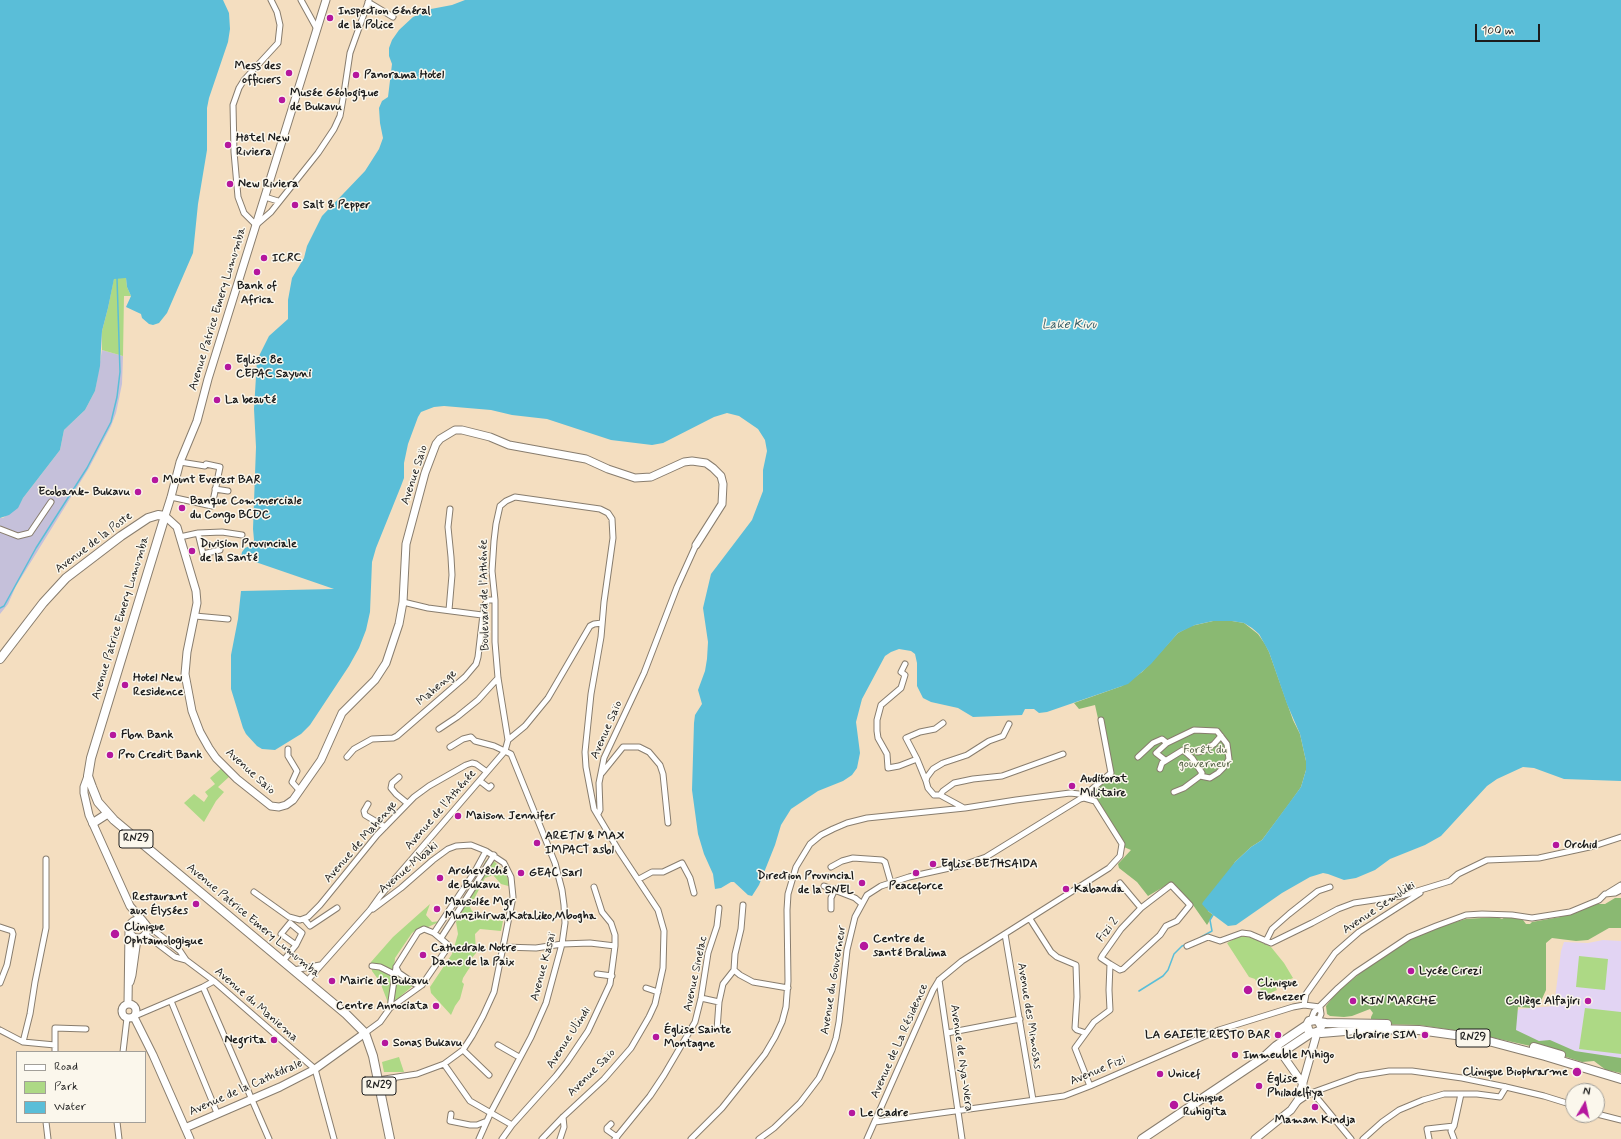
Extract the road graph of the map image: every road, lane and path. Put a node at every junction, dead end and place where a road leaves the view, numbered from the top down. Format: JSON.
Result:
{"nodes":[{"id":1,"x":271,"y":0,"type":"edge"},
{"id":2,"x":301,"y":0,"type":"edge"},
{"id":3,"x":326,"y":0,"type":"edge"},
{"id":4,"x":369,"y":1,"type":"edge"},
{"id":5,"x":393,"y":17,"type":"dead end"},
{"id":6,"x":317,"y":29,"type":"junction"},
{"id":7,"x":265,"y":197,"type":"junction"},
{"id":8,"x":278,"y":201,"type":"junction"},
{"id":9,"x":256,"y":225,"type":"junction"},
{"id":10,"x":180,"y":462,"type":"junction"},
{"id":11,"x":215,"y":489,"type":"junction"},
{"id":12,"x":228,"y":491,"type":"dead end"},
{"id":13,"x":171,"y":497,"type":"junction"},
{"id":14,"x":51,"y":502,"type":"dead end"},
{"id":15,"x":450,"y":509,"type":"dead end"},
{"id":16,"x":164,"y":516,"type":"junction"},
{"id":17,"x":0,"y":529,"type":"edge"},
{"id":18,"x":198,"y":533,"type":"junction"},
{"id":19,"x":242,"y":535,"type":"dead end"},
{"id":20,"x":180,"y":537,"type":"junction"},
{"id":21,"x":696,"y":545,"type":"joint"},
{"id":22,"x":220,"y":550,"type":"dead end"},
{"id":23,"x":495,"y":600,"type":"junction"},
{"id":24,"x":403,"y":602,"type":"junction"},
{"id":25,"x":449,"y":610,"type":"junction"},
{"id":26,"x":482,"y":615,"type":"junction"},
{"id":27,"x":195,"y":616,"type":"junction"},
{"id":28,"x":228,"y":618,"type":"dead end"},
{"id":29,"x":602,"y":623,"type":"junction"},
{"id":30,"x":0,"y":659,"type":"edge"},
{"id":31,"x":905,"y":664,"type":"dead end"},
{"id":32,"x":498,"y":678,"type":"junction"},
{"id":33,"x":1100,"y":720,"type":"dead end"},
{"id":34,"x":943,"y":723,"type":"dead end"},
{"id":35,"x":1009,"y":724,"type":"dead end"},
{"id":36,"x":438,"y":729,"type":"dead end"},
{"id":37,"x":1221,"y":736,"type":"junction"},
{"id":38,"x":508,"y":740,"type":"junction"},
{"id":39,"x":1167,"y":743,"type":"junction"},
{"id":40,"x":450,"y":747,"type":"dead end"},
{"id":41,"x":288,"y":750,"type":"dead end"},
{"id":42,"x":505,"y":751,"type":"junction"},
{"id":43,"x":1198,"y":752,"type":"dead end"},
{"id":44,"x":1063,"y":754,"type":"dead end"},
{"id":45,"x":346,"y":757,"type":"dead end"},
{"id":46,"x":1138,"y":757,"type":"dead end"},
{"id":47,"x":917,"y":759,"type":"junction"},
{"id":48,"x":1166,"y":760,"type":"junction"},
{"id":49,"x":1160,"y":769,"type":"dead end"},
{"id":50,"x":487,"y":772,"type":"junction"},
{"id":51,"x":601,"y":773,"type":"junction"},
{"id":52,"x":88,"y":776,"type":"junction"},
{"id":53,"x":1200,"y":776,"type":"junction"},
{"id":54,"x":399,"y":777,"type":"dead end"},
{"id":55,"x":480,"y":781,"type":"junction"},
{"id":56,"x":926,"y":781,"type":"junction"},
{"id":57,"x":491,"y":786,"type":"dead end"},
{"id":58,"x":300,"y":791,"type":"junction"},
{"id":59,"x":1174,"y":792,"type":"dead end"},
{"id":60,"x":940,"y":795,"type":"junction"},
{"id":61,"x":1087,"y":797,"type":"junction"},
{"id":62,"x":407,"y":803,"type":"junction"},
{"id":63,"x":368,"y":804,"type":"dead end"},
{"id":64,"x":965,"y":808,"type":"junction"},
{"id":65,"x":107,"y":814,"type":"junction"},
{"id":66,"x":598,"y":814,"type":"junction"},
{"id":67,"x":93,"y":823,"type":"junction"},
{"id":68,"x":668,"y":823,"type":"dead end"},
{"id":69,"x":385,"y":827,"type":"junction"},
{"id":70,"x":1621,"y":837,"type":"edge"},
{"id":71,"x":486,"y":851,"type":"junction"},
{"id":72,"x":494,"y":855,"type":"junction"},
{"id":73,"x":46,"y":859,"type":"dead end"},
{"id":74,"x":831,"y":867,"type":"dead end"},
{"id":75,"x":474,"y":873,"type":"junction"},
{"id":76,"x":480,"y":876,"type":"junction"},
{"id":77,"x":639,"y":879,"type":"junction"},
{"id":78,"x":890,"y":883,"type":"junction"},
{"id":79,"x":1120,"y":883,"type":"dead end"},
{"id":80,"x":1621,"y":885,"type":"edge"},
{"id":81,"x":824,"y":886,"type":"dead end"},
{"id":82,"x":594,"y":887,"type":"dead end"},
{"id":83,"x":1330,"y":887,"type":"dead end"},
{"id":84,"x":834,"y":889,"type":"junction"},
{"id":85,"x":1426,"y":889,"type":"junction"},
{"id":86,"x":1621,"y":890,"type":"edge"},
{"id":87,"x":254,"y":892,"type":"dead end"},
{"id":88,"x":694,"y":893,"type":"dead end"},
{"id":89,"x":1605,"y":894,"type":"junction"},
{"id":90,"x":1618,"y":894,"type":"edge"},
{"id":91,"x":459,"y":897,"type":"junction"},
{"id":92,"x":464,"y":900,"type":"junction"},
{"id":93,"x":861,"y":903,"type":"junction"},
{"id":94,"x":743,"y":905,"type":"dead end"},
{"id":95,"x":130,"y":906,"type":"junction"},
{"id":96,"x":337,"y":908,"type":"dead end"},
{"id":97,"x":719,"y":908,"type":"dead end"},
{"id":98,"x":1141,"y":908,"type":"junction"},
{"id":99,"x":831,"y":909,"type":"dead end"},
{"id":100,"x":370,"y":910,"type":"junction"},
{"id":101,"x":304,"y":919,"type":"junction"},
{"id":102,"x":1030,"y":919,"type":"junction"},
{"id":103,"x":145,"y":923,"type":"junction"},
{"id":104,"x":0,"y":927,"type":"edge"},
{"id":105,"x":129,"y":928,"type":"junction"},
{"id":106,"x":434,"y":933,"type":"junction"},
{"id":107,"x":1005,"y":934,"type":"junction"},
{"id":108,"x":146,"y":935,"type":"junction"},
{"id":109,"x":441,"y":938,"type":"junction"},
{"id":110,"x":137,"y":939,"type":"junction"},
{"id":111,"x":1266,"y":941,"type":"junction"},
{"id":112,"x":562,"y":944,"type":"junction"},
{"id":113,"x":296,"y":945,"type":"dead end"},
{"id":114,"x":615,"y":946,"type":"junction"},
{"id":115,"x":1187,"y":946,"type":"dead end"},
{"id":116,"x":503,"y":947,"type":"junction"},
{"id":117,"x":186,"y":960,"type":"junction"},
{"id":118,"x":283,"y":961,"type":"junction"},
{"id":119,"x":1110,"y":964,"type":"junction"},
{"id":120,"x":320,"y":965,"type":"junction"},
{"id":121,"x":372,"y":966,"type":"dead end"},
{"id":122,"x":396,"y":967,"type":"junction"},
{"id":123,"x":294,"y":970,"type":"junction"},
{"id":124,"x":734,"y":970,"type":"junction"},
{"id":125,"x":394,"y":974,"type":"junction"},
{"id":126,"x":598,"y":974,"type":"dead end"},
{"id":127,"x":612,"y":976,"type":"junction"},
{"id":128,"x":939,"y":980,"type":"junction"},
{"id":129,"x":214,"y":981,"type":"junction"},
{"id":130,"x":306,"y":981,"type":"junction"},
{"id":131,"x":130,"y":982,"type":"junction"},
{"id":132,"x":0,"y":983,"type":"edge"},
{"id":133,"x":422,"y":985,"type":"junction"},
{"id":134,"x":203,"y":987,"type":"junction"},
{"id":135,"x":646,"y":988,"type":"dead end"},
{"id":136,"x":788,"y":988,"type":"junction"},
{"id":137,"x":658,"y":992,"type":"junction"},
{"id":138,"x":701,"y":998,"type":"junction"},
{"id":139,"x":171,"y":1001,"type":"junction"},
{"id":140,"x":719,"y":1002,"type":"junction"},
{"id":141,"x":128,"y":1004,"type":"junction"},
{"id":142,"x":1304,"y":1005,"type":"junction"},
{"id":143,"x":1320,"y":1007,"type":"junction"},
{"id":144,"x":390,"y":1008,"type":"junction"},
{"id":145,"x":132,"y":1017,"type":"junction"},
{"id":146,"x":1020,"y":1019,"type":"junction"},
{"id":147,"x":1369,"y":1026,"type":"junction"},
{"id":148,"x":1315,"y":1027,"type":"junction"},
{"id":149,"x":86,"y":1029,"type":"dead end"},
{"id":150,"x":0,"y":1030,"type":"edge"},
{"id":151,"x":717,"y":1030,"type":"dead end"},
{"id":152,"x":365,"y":1033,"type":"junction"},
{"id":153,"x":947,"y":1033,"type":"junction"},
{"id":154,"x":1086,"y":1033,"type":"junction"},
{"id":155,"x":24,"y":1042,"type":"junction"},
{"id":156,"x":56,"y":1045,"type":"junction"},
{"id":157,"x":498,"y":1046,"type":"dead end"},
{"id":158,"x":1279,"y":1049,"type":"junction"},
{"id":159,"x":463,"y":1050,"type":"junction"},
{"id":160,"x":55,"y":1051,"type":"edge"},
{"id":161,"x":123,"y":1051,"type":"edge"},
{"id":162,"x":1546,"y":1053,"type":"junction"},
{"id":163,"x":519,"y":1057,"type":"junction"},
{"id":164,"x":444,"y":1064,"type":"junction"},
{"id":165,"x":315,"y":1069,"type":"junction"},
{"id":166,"x":1621,"y":1074,"type":"edge"},
{"id":167,"x":489,"y":1075,"type":"dead end"},
{"id":168,"x":395,"y":1078,"type":"junction"},
{"id":169,"x":1621,"y":1079,"type":"edge"},
{"id":170,"x":378,"y":1080,"type":"junction"},
{"id":171,"x":1090,"y":1086,"type":"junction"},
{"id":172,"x":1302,"y":1087,"type":"junction"},
{"id":173,"x":1506,"y":1087,"type":"junction"},
{"id":174,"x":381,"y":1093,"type":"junction"},
{"id":175,"x":1312,"y":1093,"type":"junction"},
{"id":176,"x":1461,"y":1094,"type":"junction"},
{"id":177,"x":252,"y":1099,"type":"junction"},
{"id":178,"x":1033,"y":1100,"type":"junction"},
{"id":179,"x":1296,"y":1103,"type":"junction"},
{"id":180,"x":1565,"y":1103,"type":"edge"},
{"id":181,"x":958,"y":1110,"type":"junction"},
{"id":182,"x":491,"y":1112,"type":"junction"},
{"id":183,"x":217,"y":1113,"type":"junction"},
{"id":184,"x":451,"y":1114,"type":"dead end"},
{"id":185,"x":1605,"y":1116,"type":"edge"},
{"id":186,"x":563,"y":1117,"type":"junction"},
{"id":187,"x":1621,"y":1120,"type":"edge"},
{"id":188,"x":487,"y":1121,"type":"junction"},
{"id":189,"x":875,"y":1122,"type":"junction"},
{"id":190,"x":46,"y":1123,"type":"edge"},
{"id":191,"x":117,"y":1123,"type":"edge"},
{"id":192,"x":611,"y":1124,"type":"dead end"},
{"id":193,"x":512,"y":1125,"type":"junction"},
{"id":194,"x":1454,"y":1126,"type":"junction"},
{"id":195,"x":184,"y":1128,"type":"junction"},
{"id":196,"x":616,"y":1138,"type":"edge"},
{"id":197,"x":48,"y":1139,"type":"edge"},
{"id":198,"x":119,"y":1139,"type":"edge"},
{"id":199,"x":190,"y":1139,"type":"edge"},
{"id":200,"x":269,"y":1139,"type":"edge"},
{"id":201,"x":334,"y":1139,"type":"edge"},
{"id":202,"x":390,"y":1139,"type":"edge"},
{"id":203,"x":479,"y":1139,"type":"edge"},
{"id":204,"x":502,"y":1139,"type":"edge"},
{"id":205,"x":542,"y":1139,"type":"edge"},
{"id":206,"x":560,"y":1139,"type":"edge"},
{"id":207,"x":691,"y":1139,"type":"edge"},
{"id":208,"x":759,"y":1139,"type":"edge"},
{"id":209,"x":866,"y":1139,"type":"edge"},
{"id":210,"x":962,"y":1139,"type":"edge"},
{"id":211,"x":1142,"y":1139,"type":"edge"},
{"id":212,"x":1256,"y":1139,"type":"edge"},
{"id":213,"x":1351,"y":1139,"type":"edge"},
{"id":214,"x":1362,"y":1139,"type":"edge"},
{"id":215,"x":1429,"y":1139,"type":"edge"},
{"id":216,"x":1454,"y":1139,"type":"edge"}],
"edges":[{"from":1,"to":9,"type":"street"},
{"from":2,"to":6,"type":"street"},
{"from":3,"to":6,"type":"street","name":"Avenue Patrice Emery Lumumba"},
{"from":4,"to":5,"type":"street"},
{"from":4,"to":8,"type":"street"},
{"from":6,"to":7,"type":"street","name":"Avenue Patrice Emery Lumumba"},
{"from":7,"to":8,"type":"street"},
{"from":7,"to":9,"type":"street","name":"Avenue Patrice Emery Lumumba"},
{"from":8,"to":9,"type":"street"},
{"from":9,"to":10,"type":"street","name":"Avenue Patrice Emery Lumumba"},
{"from":10,"to":11,"type":"street"},
{"from":10,"to":13,"type":"street","name":"Avenue Patrice Emery Lumumba"},
{"from":11,"to":12,"type":"street"},
{"from":11,"to":13,"type":"street"},
{"from":13,"to":16,"type":"street","name":"Avenue Patrice Emery Lumumba"},
{"from":14,"to":17,"type":"street"},
{"from":15,"to":25,"type":"street"},
{"from":16,"to":20,"type":"street","name":"Avenue Saïo"},
{"from":16,"to":30,"type":"main road","name":"Avenue de la Poste"},
{"from":16,"to":52,"type":"main road","name":"Avenue Patrice Emery Lumumba","number":"RN29"},
{"from":18,"to":19,"type":"street"},
{"from":18,"to":20,"type":"street"},
{"from":18,"to":22,"type":"street"},
{"from":20,"to":27,"type":"street","name":"Avenue Saïo"},
{"from":21,"to":24,"type":"street","name":"Avenue Saïo"},
{"from":21,"to":51,"type":"street","name":"Avenue Saïo"},
{"from":23,"to":26,"type":"street"},
{"from":23,"to":29,"type":"street","name":"Boulevard de l'Athénée"},
{"from":23,"to":32,"type":"street","name":"Boulevard de l'Athénée"},
{"from":24,"to":25,"type":"street"},
{"from":24,"to":58,"type":"street","name":"Avenue Saïo"},
{"from":25,"to":26,"type":"street"},
{"from":26,"to":45,"type":"street","name":"Mahenge"},
{"from":27,"to":28,"type":"street"},
{"from":27,"to":58,"type":"street","name":"Avenue Saïo"},
{"from":29,"to":38,"type":"street"},
{"from":29,"to":66,"type":"street","name":"Boulevard de l'Athénée"},
{"from":31,"to":47,"type":"street"},
{"from":32,"to":36,"type":"street"},
{"from":32,"to":38,"type":"street","name":"Boulevard de l'Athénée"},
{"from":33,"to":61,"type":"street"},
{"from":34,"to":47,"type":"street"},
{"from":35,"to":56,"type":"street"},
{"from":37,"to":39,"type":"street"},
{"from":37,"to":43,"type":"street"},
{"from":37,"to":53,"type":"street"},
{"from":38,"to":42,"type":"street","name":"Avenue de l'Athénée"},
{"from":39,"to":46,"type":"street"},
{"from":39,"to":48,"type":"street"},
{"from":40,"to":42,"type":"street"},
{"from":41,"to":58,"type":"street"},
{"from":42,"to":50,"type":"street","name":"Avenue de l'Athénée"},
{"from":42,"to":112,"type":"street","name":"Avenue Kasaï"},
{"from":44,"to":60,"type":"street"},
{"from":47,"to":56,"type":"street"},
{"from":48,"to":49,"type":"street"},
{"from":48,"to":53,"type":"street"},
{"from":50,"to":55,"type":"street","name":"Avenue de l'Athénée"},
{"from":50,"to":62,"type":"street","name":"Avenue de Mahenge"},
{"from":51,"to":66,"type":"street","name":"Avenue Saïo"},
{"from":51,"to":68,"type":"street"},
{"from":52,"to":65,"type":"main road","name":"Avenue Patrice Emery Lumumba","number":"RN29"},
{"from":52,"to":67,"type":"street"},
{"from":53,"to":59,"type":"street"},
{"from":54,"to":62,"type":"street"},
{"from":55,"to":57,"type":"street"},
{"from":55,"to":100,"type":"street","name":"Avenue de l'Athénée"},
{"from":56,"to":60,"type":"street"},
{"from":60,"to":64,"type":"street"},
{"from":61,"to":64,"type":"street"},
{"from":61,"to":78,"type":"street","name":"Avenue du Gouverneur"},
{"from":61,"to":102,"type":"street"},
{"from":62,"to":69,"type":"street","name":"Avenue de Mahenge"},
{"from":63,"to":69,"type":"street"},
{"from":64,"to":136,"type":"street"},
{"from":65,"to":67,"type":"main road"},
{"from":65,"to":118,"type":"main road","name":"Avenue Patrice Emery Lumumba","number":"RN29"},
{"from":66,"to":77,"type":"street","name":"Avenue Saïo"},
{"from":67,"to":95,"type":"street"},
{"from":69,"to":101,"type":"street","name":"Avenue de Mahenge"},
{"from":70,"to":85,"type":"street"},
{"from":71,"to":72,"type":"street","name":"Avenue Mbaki"},
{"from":71,"to":75,"type":"street"},
{"from":71,"to":100,"type":"street","name":"Avenue Mbaki"},
{"from":72,"to":76,"type":"street"},
{"from":72,"to":116,"type":"street","name":"Avenue Mbaki"},
{"from":73,"to":155,"type":"street"},
{"from":74,"to":78,"type":"street"},
{"from":75,"to":76,"type":"street"},
{"from":75,"to":91,"type":"street"},
{"from":76,"to":92,"type":"street"},
{"from":77,"to":88,"type":"street"},
{"from":77,"to":137,"type":"street","name":"Avenue Saïo"},
{"from":78,"to":93,"type":"street","name":"Avenue du Gouverneur"},
{"from":79,"to":98,"type":"street"},
{"from":80,"to":89,"type":"street"},
{"from":81,"to":84,"type":"street"},
{"from":82,"to":114,"type":"street","name":"Avenue Ulindi"},
{"from":83,"to":111,"type":"street"},
{"from":84,"to":93,"type":"street"},
{"from":84,"to":99,"type":"street"},
{"from":85,"to":111,"type":"street","name":"Avenue Semuliki"},
{"from":85,"to":142,"type":"street","name":"Avenue Semuliki"},
{"from":86,"to":90,"type":"street"},
{"from":87,"to":101,"type":"street"},
{"from":89,"to":90,"type":"street"},
{"from":89,"to":143,"type":"street"},
{"from":91,"to":92,"type":"street"},
{"from":91,"to":106,"type":"street"},
{"from":92,"to":109,"type":"street"},
{"from":93,"to":208,"type":"street","name":"Avenue du Gouverneur"},
{"from":94,"to":124,"type":"street"},
{"from":95,"to":103,"type":"street"},
{"from":95,"to":105,"type":"street"},
{"from":96,"to":101,"type":"street"},
{"from":97,"to":138,"type":"street","name":"Avenue Sinelac"},
{"from":98,"to":119,"type":"street","name":"Fizi 2"},
{"from":98,"to":119,"type":"street"},
{"from":100,"to":120,"type":"street","name":"Avenue de l'Athénée"},
{"from":102,"to":107,"type":"street"},
{"from":102,"to":154,"type":"street"},
{"from":103,"to":105,"type":"street"},
{"from":103,"to":108,"type":"street"},
{"from":103,"to":117,"type":"street","name":"Avenue du Maniema"},
{"from":104,"to":132,"type":"street"},
{"from":105,"to":110,"type":"street"},
{"from":105,"to":131,"type":"street"},
{"from":106,"to":109,"type":"street"},
{"from":106,"to":122,"type":"street"},
{"from":107,"to":128,"type":"street","name":"Avenue de La Résidence"},
{"from":107,"to":146,"type":"street","name":"Avenue des Mimosas"},
{"from":108,"to":110,"type":"street"},
{"from":108,"to":117,"type":"street"},
{"from":109,"to":133,"type":"street","name":"Avenue de la Cathédrale"},
{"from":110,"to":131,"type":"street"},
{"from":111,"to":115,"type":"street"},
{"from":112,"to":114,"type":"street"},
{"from":112,"to":116,"type":"street"},
{"from":112,"to":163,"type":"street","name":"Avenue Kasaï"},
{"from":113,"to":118,"type":"street"},
{"from":114,"to":127,"type":"street","name":"Avenue Ulindi"},
{"from":116,"to":159,"type":"street","name":"Avenue Mbaki"},
{"from":117,"to":129,"type":"street","name":"Avenue du Maniema"},
{"from":118,"to":123,"type":"main road","name":"Avenue Patrice Emery Lumumba","number":"RN29"},
{"from":119,"to":154,"type":"street","name":"Fizi 2"},
{"from":120,"to":123,"type":"street"},
{"from":120,"to":130,"type":"street","name":"Avenue de l'Athénée"},
{"from":121,"to":125,"type":"street"},
{"from":122,"to":125,"type":"street"},
{"from":122,"to":133,"type":"street"},
{"from":123,"to":130,"type":"main road","name":"Avenue Patrice Emery Lumumba","number":"RN29"},
{"from":124,"to":136,"type":"street"},
{"from":124,"to":140,"type":"street"},
{"from":125,"to":144,"type":"street"},
{"from":126,"to":127,"type":"street"},
{"from":127,"to":193,"type":"street","name":"Avenue Ulindi"},
{"from":128,"to":153,"type":"street","name":"Avenue de Nya-Wera"},
{"from":128,"to":189,"type":"street","name":"Avenue de La Résidence"},
{"from":129,"to":134,"type":"street"},
{"from":129,"to":165,"type":"street","name":"Avenue du Maniema"},
{"from":130,"to":152,"type":"main road","name":"Avenue Patrice Emery Lumumba","number":"RN29"},
{"from":131,"to":141,"type":"street"},
{"from":133,"to":144,"type":"street","name":"Avenue de la Cathédrale"},
{"from":134,"to":139,"type":"street"},
{"from":134,"to":177,"type":"street"},
{"from":135,"to":137,"type":"street"},
{"from":136,"to":207,"type":"street"},
{"from":137,"to":186,"type":"street","name":"Avenue Saïo"},
{"from":138,"to":140,"type":"street"},
{"from":138,"to":196,"type":"street","name":"Avenue Sinelac"},
{"from":139,"to":145,"type":"street"},
{"from":139,"to":183,"type":"street"},
{"from":140,"to":151,"type":"street"},
{"from":141,"to":145,"type":"street"},
{"from":141,"to":145,"type":"street"},
{"from":142,"to":143,"type":"street","name":"Avenue Fizi"},
{"from":142,"to":171,"type":"street","name":"Avenue Fizi"},
{"from":143,"to":148,"type":"street"},
{"from":144,"to":152,"type":"street","name":"Avenue de la Cathédrale"},
{"from":145,"to":161,"type":"street"},
{"from":145,"to":195,"type":"street"},
{"from":146,"to":153,"type":"street"},
{"from":146,"to":178,"type":"street","name":"Avenue des Mimosas"},
{"from":147,"to":148,"type":"main road","number":"RN29"},
{"from":147,"to":148,"type":"main road","number":"RN29"},
{"from":147,"to":162,"type":"main road","number":"RN29"},
{"from":148,"to":158,"type":"main road","number":"RN29"},
{"from":148,"to":172,"type":"street"},
{"from":149,"to":156,"type":"street"},
{"from":150,"to":155,"type":"street"},
{"from":152,"to":165,"type":"street","name":"Avenue de la Cathédrale"},
{"from":152,"to":170,"type":"main road","name":"Avenue Patrice Emery Lumumba","number":"RN29"},
{"from":153,"to":181,"type":"street","name":"Avenue de Nya-Wera"},
{"from":154,"to":171,"type":"street","name":"Fizi 2"},
{"from":155,"to":156,"type":"street"},
{"from":156,"to":160,"type":"street"},
{"from":157,"to":163,"type":"street"},
{"from":158,"to":172,"type":"street"},
{"from":158,"to":211,"type":"main road","number":"RN29"},
{"from":159,"to":164,"type":"street","name":"Avenue Mbaki"},
{"from":159,"to":167,"type":"street"},
{"from":162,"to":166,"type":"main road","number":"RN29"},
{"from":162,"to":169,"type":"main road","number":"RN29"},
{"from":163,"to":182,"type":"street","name":"Avenue Kasaï"},
{"from":164,"to":168,"type":"street","name":"Avenue Mbaki"},
{"from":164,"to":182,"type":"street"},
{"from":165,"to":177,"type":"street","name":"Avenue de la Cathédrale"},
{"from":165,"to":201,"type":"street"},
{"from":168,"to":170,"type":"street","name":"Avenue Mbaki"},
{"from":168,"to":174,"type":"street"},
{"from":170,"to":174,"type":"main road","name":"Avenue Patrice Emery Lumumba","number":"RN29"},
{"from":171,"to":178,"type":"street","name":"Avenue Fizi"},
{"from":172,"to":175,"type":"street"},
{"from":172,"to":179,"type":"street"},
{"from":173,"to":175,"type":"street"},
{"from":173,"to":176,"type":"street"},
{"from":173,"to":180,"type":"street"},
{"from":174,"to":202,"type":"main road","name":"Avenue Patrice Emery Lumumba","number":"RN29"},
{"from":175,"to":179,"type":"street"},
{"from":175,"to":213,"type":"street"},
{"from":176,"to":194,"type":"street"},
{"from":176,"to":214,"type":"street"},
{"from":177,"to":183,"type":"street","name":"Avenue de la Cathédrale"},
{"from":177,"to":200,"type":"street"},
{"from":178,"to":181,"type":"street","name":"Avenue Fizi"},
{"from":179,"to":212,"type":"street"},
{"from":181,"to":189,"type":"street","name":"Avenue Fizi"},
{"from":181,"to":210,"type":"street","name":"Avenue de Nya-Wera"},
{"from":182,"to":188,"type":"street","name":"Avenue Kasaï"},
{"from":182,"to":193,"type":"street"},
{"from":183,"to":195,"type":"street","name":"Avenue de la Cathédrale"},
{"from":184,"to":188,"type":"street"},
{"from":185,"to":187,"type":"street"},
{"from":186,"to":205,"type":"street","name":"Avenue Saïo"},
{"from":186,"to":206,"type":"street"},
{"from":188,"to":203,"type":"street","name":"Avenue Kasaï"},
{"from":189,"to":209,"type":"street","name":"Avenue de La Résidence"},
{"from":190,"to":197,"type":"street"},
{"from":191,"to":198,"type":"street"},
{"from":192,"to":196,"type":"street"},
{"from":193,"to":204,"type":"street","name":"Avenue Ulindi"},
{"from":194,"to":215,"type":"street"},
{"from":194,"to":216,"type":"street"},
{"from":195,"to":199,"type":"street"}]}
